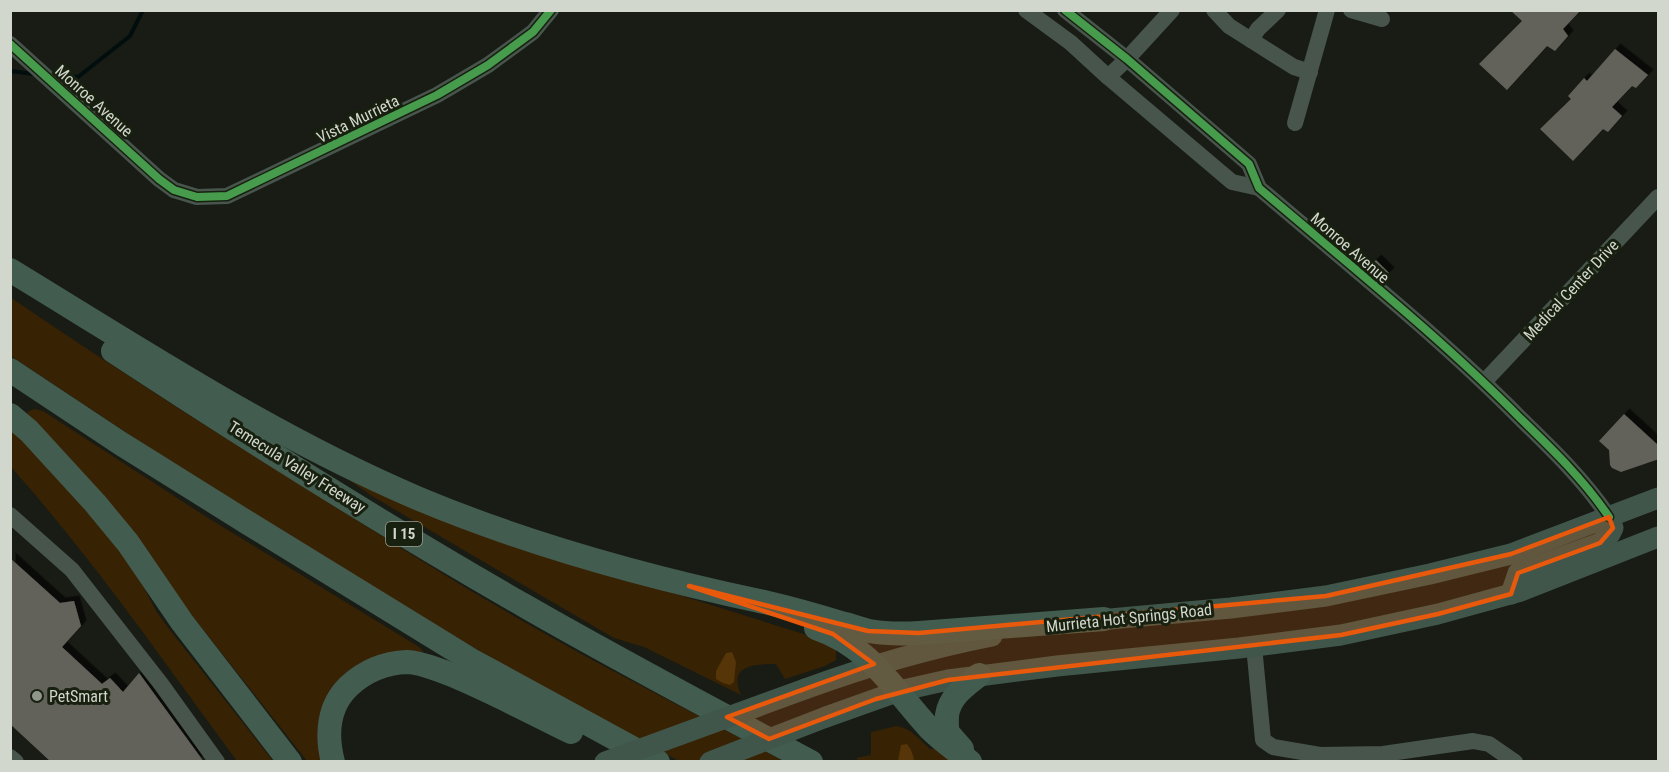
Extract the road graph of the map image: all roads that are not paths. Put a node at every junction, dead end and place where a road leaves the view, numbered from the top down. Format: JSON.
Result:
{"nodes":[{"id":1,"x":551,"y":10,"type":"edge"},
{"id":2,"x":1026,"y":10,"type":"edge"},
{"id":3,"x":1065,"y":10,"type":"edge"},
{"id":4,"x":1172,"y":10,"type":"edge"},
{"id":5,"x":1214,"y":10,"type":"edge"},
{"id":6,"x":1278,"y":10,"type":"edge"},
{"id":7,"x":1327,"y":10,"type":"edge"},
{"id":8,"x":1352,"y":10,"type":"edge"},
{"id":9,"x":1382,"y":19,"type":"dead end"},
{"id":10,"x":1251,"y":40,"type":"junction"},
{"id":11,"x":10,"y":44,"type":"edge"},
{"id":12,"x":1127,"y":58,"type":"junction"},
{"id":13,"x":1310,"y":72,"type":"junction"},
{"id":14,"x":1108,"y":76,"type":"junction"},
{"id":15,"x":1295,"y":123,"type":"dead end"},
{"id":16,"x":159,"y":178,"type":"joint"},
{"id":17,"x":1259,"y":188,"type":"junction"},
{"id":18,"x":1659,"y":197,"type":"edge"},
{"id":19,"x":10,"y":270,"type":"edge"},
{"id":20,"x":10,"y":282,"type":"edge"},
{"id":21,"x":10,"y":370,"type":"edge"},
{"id":22,"x":1485,"y":382,"type":"junction"},
{"id":23,"x":10,"y":416,"type":"edge"},
{"id":24,"x":1659,"y":498,"type":"edge"},
{"id":25,"x":10,"y":515,"type":"edge"},
{"id":26,"x":1610,"y":517,"type":"junction"},
{"id":27,"x":1659,"y":537,"type":"edge"},
{"id":28,"x":689,"y":586,"type":"junction"},
{"id":29,"x":1511,"y":594,"type":"junction"},
{"id":30,"x":1104,"y":619,"type":"junction"},
{"id":31,"x":1254,"y":646,"type":"junction"},
{"id":32,"x":874,"y":664,"type":"junction"},
{"id":33,"x":979,"y":675,"type":"junction"},
{"id":34,"x":899,"y":691,"type":"junction"},
{"id":35,"x":10,"y":757,"type":"edge"},
{"id":36,"x":16,"y":762,"type":"edge"},
{"id":37,"x":217,"y":762,"type":"edge"},
{"id":38,"x":290,"y":762,"type":"edge"},
{"id":39,"x":333,"y":762,"type":"edge"},
{"id":40,"x":605,"y":762,"type":"edge"},
{"id":41,"x":632,"y":762,"type":"edge"},
{"id":42,"x":658,"y":762,"type":"edge"},
{"id":43,"x":710,"y":762,"type":"edge"},
{"id":44,"x":811,"y":762,"type":"edge"},
{"id":45,"x":972,"y":762,"type":"edge"},
{"id":46,"x":1515,"y":762,"type":"edge"}],
"edges":[{"from":1,"to":16,"type":"street","name":"Vista Murrieta"},
{"from":2,"to":14,"type":"street","name":"Monroe Avenue"},
{"from":3,"to":12,"type":"street","name":"Monroe Avenue"},
{"from":4,"to":12,"type":"street"},
{"from":5,"to":10,"type":"street"},
{"from":6,"to":10,"type":"street"},
{"from":7,"to":13,"type":"street"},
{"from":8,"to":9,"type":"street"},
{"from":10,"to":13,"type":"street"},
{"from":11,"to":16,"type":"street","name":"Monroe Avenue"},
{"from":12,"to":14,"type":"street"},
{"from":12,"to":17,"type":"street","name":"Monroe Avenue"},
{"from":13,"to":15,"type":"street"},
{"from":14,"to":17,"type":"street","name":"Monroe Avenue"},
{"from":17,"to":22,"type":"street","name":"Monroe Avenue"},
{"from":18,"to":22,"type":"street","name":"Medical Center Drive"},
{"from":19,"to":28,"type":"highway"},
{"from":20,"to":44,"type":"highway","name":"Temecula Valley Freeway","number":"I 15"},
{"from":21,"to":42,"type":"highway"},
{"from":22,"to":26,"type":"street","name":"Monroe Avenue"},
{"from":23,"to":38,"type":"highway"},
{"from":24,"to":26,"type":"main road","name":"Murrieta Hot Springs Road"},
{"from":25,"to":37,"type":"street"},
{"from":26,"to":29,"type":"main road"},
{"from":26,"to":30,"type":"main road","name":"Murrieta Hot Springs Road"},
{"from":27,"to":29,"type":"main road"},
{"from":28,"to":30,"type":"highway"},
{"from":28,"to":32,"type":"highway"},
{"from":29,"to":31,"type":"main road"},
{"from":30,"to":32,"type":"main road","name":"Murrieta Hot Springs Road"},
{"from":31,"to":33,"type":"main road"},
{"from":31,"to":46,"type":"street"},
{"from":32,"to":34,"type":"highway"},
{"from":32,"to":40,"type":"main road","name":"Murrieta Hot Springs Road","bridge":true},
{"from":33,"to":34,"type":"main road"},
{"from":33,"to":45,"type":"highway"},
{"from":34,"to":43,"type":"main road","bridge":true},
{"from":34,"to":45,"type":"highway"},
{"from":35,"to":36,"type":"street"},
{"from":39,"to":41,"type":"highway"}]}
